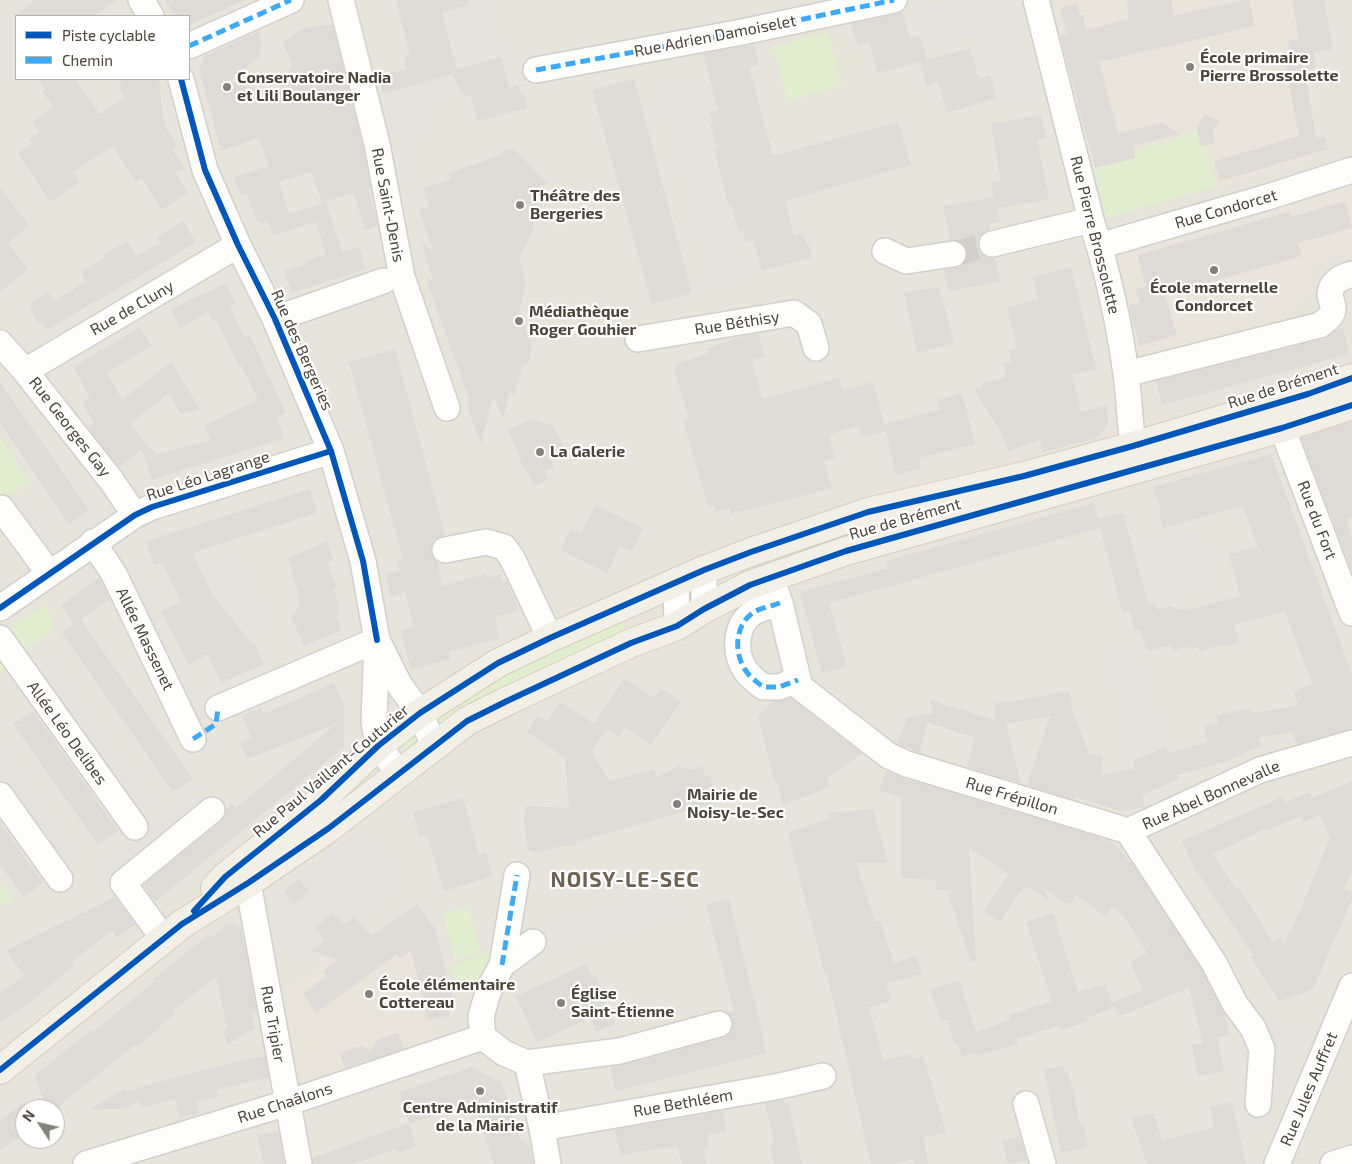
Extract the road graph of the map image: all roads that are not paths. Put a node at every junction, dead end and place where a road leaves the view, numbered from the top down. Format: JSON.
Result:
{"nodes":[{"id":1,"x":141,"y":0,"type":"edge"},
{"id":2,"x":291,"y":0,"type":"edge"},
{"id":3,"x":341,"y":0,"type":"edge"},
{"id":4,"x":894,"y":0,"type":"edge"},
{"id":5,"x":1037,"y":1,"type":"edge"},
{"id":6,"x":150,"y":15,"type":"edge"},
{"id":7,"x":190,"y":46,"type":"edge"},
{"id":8,"x":536,"y":70,"type":"dead end"},
{"id":9,"x":181,"y":80,"type":"edge"},
{"id":10,"x":1352,"y":170,"type":"edge"},
{"id":11,"x":1091,"y":220,"type":"junction"},
{"id":12,"x":992,"y":244,"type":"tunnel mouth"},
{"id":13,"x":238,"y":245,"type":"junction"},
{"id":14,"x":1100,"y":246,"type":"junction"},
{"id":15,"x":885,"y":251,"type":"dead end"},
{"id":16,"x":953,"y":254,"type":"tunnel mouth"},
{"id":17,"x":1352,"y":274,"type":"edge"},
{"id":18,"x":382,"y":281,"type":"dead end"},
{"id":19,"x":275,"y":319,"type":"junction"},
{"id":20,"x":638,"y":339,"type":"dead end"},
{"id":21,"x":816,"y":348,"type":"dead end"},
{"id":22,"x":9,"y":357,"type":"edge"},
{"id":23,"x":1126,"y":374,"type":"junction"},
{"id":24,"x":1352,"y":378,"type":"edge"},
{"id":25,"x":1352,"y":405,"type":"edge"},
{"id":26,"x":446,"y":408,"type":"dead end"},
{"id":27,"x":1282,"y":428,"type":"junction"},
{"id":28,"x":331,"y":451,"type":"junction"},
{"id":29,"x":1144,"y":455,"type":"junction"},
{"id":30,"x":1,"y":508,"type":"edge"},
{"id":31,"x":135,"y":515,"type":"junction"},
{"id":32,"x":93,"y":542,"type":"junction"},
{"id":33,"x":445,"y":550,"type":"dead end"},
{"id":34,"x":704,"y":570,"type":"junction"},
{"id":35,"x":49,"y":573,"type":"junction"},
{"id":36,"x":676,"y":582,"type":"junction"},
{"id":37,"x":775,"y":590,"type":"junction"},
{"id":38,"x":0,"y":608,"type":"edge"},
{"id":39,"x":704,"y":609,"type":"junction"},
{"id":40,"x":1352,"y":613,"type":"edge"},
{"id":41,"x":677,"y":626,"type":"junction"},
{"id":42,"x":0,"y":638,"type":"edge"},
{"id":43,"x":550,"y":638,"type":"junction"},
{"id":44,"x":377,"y":640,"type":"junction"},
{"id":45,"x":798,"y":680,"type":"junction"},
{"id":46,"x":218,"y":708,"type":"dead end"},
{"id":47,"x":420,"y":713,"type":"junction"},
{"id":48,"x":193,"y":739,"type":"dead end"},
{"id":49,"x":1352,"y":744,"type":"edge"},
{"id":50,"x":378,"y":746,"type":"junction"},
{"id":51,"x":434,"y":746,"type":"junction"},
{"id":52,"x":399,"y":773,"type":"junction"},
{"id":53,"x":0,"y":795,"type":"edge"},
{"id":54,"x":322,"y":800,"type":"junction"},
{"id":55,"x":212,"y":810,"type":"dead end"},
{"id":56,"x":135,"y":827,"type":"dead end"},
{"id":57,"x":329,"y":828,"type":"junction"},
{"id":58,"x":1128,"y":831,"type":"junction"},
{"id":59,"x":517,"y":875,"type":"dead end"},
{"id":60,"x":60,"y":879,"type":"dead end"},
{"id":61,"x":248,"y":883,"type":"junction"},
{"id":62,"x":173,"y":931,"type":"junction"},
{"id":63,"x":533,"y":942,"type":"dead end"},
{"id":64,"x":502,"y":965,"type":"junction"},
{"id":65,"x":1352,"y":986,"type":"edge"},
{"id":66,"x":719,"y":1024,"type":"dead end"},
{"id":67,"x":483,"y":1037,"type":"junction"},
{"id":68,"x":526,"y":1063,"type":"junction"},
{"id":69,"x":0,"y":1070,"type":"edge"},
{"id":70,"x":823,"y":1076,"type":"dead end"},
{"id":71,"x":287,"y":1103,"type":"junction"},
{"id":72,"x":1026,"y":1104,"type":"dead end"},
{"id":73,"x":1258,"y":1104,"type":"dead end"},
{"id":74,"x":542,"y":1128,"type":"junction"},
{"id":75,"x":1352,"y":1158,"type":"edge"},
{"id":76,"x":88,"y":1164,"type":"edge"},
{"id":77,"x":299,"y":1164,"type":"edge"},
{"id":78,"x":548,"y":1164,"type":"edge"},
{"id":79,"x":1043,"y":1164,"type":"edge"},
{"id":80,"x":1277,"y":1164,"type":"edge"},
{"id":81,"x":1333,"y":1164,"type":"edge"}],
"edges":[{"from":1,"to":6,"type":"street"},
{"from":2,"to":7,"type":"street"},
{"from":3,"to":26,"type":"street","name":"Rue Saint-Denis"},
{"from":4,"to":8,"type":"street","name":"Rue Adrien Damoiselet"},
{"from":5,"to":11,"type":"street","name":"Rue Pierre Brossolette"},
{"from":9,"to":13,"type":"street","name":"Rue des Bergeries"},
{"from":10,"to":14,"type":"street","name":"Rue Condorcet"},
{"from":11,"to":12,"type":"street"},
{"from":11,"to":14,"type":"street","name":"Rue Pierre Brossolette"},
{"from":13,"to":19,"type":"street","name":"Rue des Bergeries"},
{"from":13,"to":22,"type":"street","name":"Rue de Cluny"},
{"from":14,"to":23,"type":"street","name":"Rue Pierre Brossolette"},
{"from":15,"to":16,"type":"street"},
{"from":17,"to":23,"type":"street"},
{"from":18,"to":19,"type":"street"},
{"from":19,"to":28,"type":"street","name":"Rue des Bergeries"},
{"from":20,"to":21,"type":"street","name":"Rue Béthisy"},
{"from":22,"to":31,"type":"street","name":"Rue Georges Gay"},
{"from":23,"to":29,"type":"street","name":"Rue Pierre Brossolette"},
{"from":24,"to":29,"type":"main road","name":"Rue de Brément"},
{"from":25,"to":27,"type":"main road","name":"Rue de Brément"},
{"from":27,"to":29,"type":"main road","name":"Rue de Brément"},
{"from":27,"to":40,"type":"street","name":"Rue du Fort"},
{"from":28,"to":31,"type":"street","name":"Rue Léo Lagrange"},
{"from":28,"to":44,"type":"street","name":"Rue des Bergeries"},
{"from":29,"to":34,"type":"main road","name":"Rue de Brément"},
{"from":29,"to":37,"type":"main road","name":"Rue de Brément"},
{"from":30,"to":35,"type":"street"},
{"from":31,"to":32,"type":"street","name":"Rue Léo Lagrange"},
{"from":32,"to":35,"type":"street","name":"Rue Léo Lagrange"},
{"from":32,"to":48,"type":"street","name":"Allée Massenet"},
{"from":33,"to":43,"type":"street"},
{"from":34,"to":36,"type":"main road","name":"Rue de Brément"},
{"from":34,"to":39,"type":"street"},
{"from":35,"to":38,"type":"street","name":"Rue Léo Lagrange"},
{"from":36,"to":41,"type":"street"},
{"from":36,"to":43,"type":"main road","name":"Rue Paul Vaillant-Couturier"},
{"from":37,"to":39,"type":"main road","name":"Rue de Brément"},
{"from":37,"to":45,"type":"street","name":"Rue Frépillon"},
{"from":37,"to":45,"type":"street"},
{"from":39,"to":41,"type":"main road","name":"Rue de Brément"},
{"from":41,"to":51,"type":"main road","name":"Rue Paul Vaillant-Couturier"},
{"from":42,"to":56,"type":"street","name":"Allée Léo Delibes"},
{"from":43,"to":47,"type":"main road","name":"Rue Paul Vaillant-Couturier"},
{"from":44,"to":46,"type":"street"},
{"from":44,"to":47,"type":"street","name":"Rue des Bergeries"},
{"from":44,"to":50,"type":"street","name":"Rue des Bergeries"},
{"from":45,"to":58,"type":"street","name":"Rue Frépillon"},
{"from":47,"to":50,"type":"main road","name":"Rue Paul Vaillant-Couturier"},
{"from":47,"to":51,"type":"street","name":"Rue des Bergeries"},
{"from":49,"to":58,"type":"street","name":"Rue Abel Bonnevalle"},
{"from":50,"to":52,"type":"street","name":"Rue des Bergeries"},
{"from":50,"to":54,"type":"main road","name":"Rue Paul Vaillant-Couturier"},
{"from":51,"to":52,"type":"main road","name":"Rue Paul Vaillant-Couturier"},
{"from":52,"to":57,"type":"main road","name":"Rue Paul Vaillant-Couturier"},
{"from":53,"to":60,"type":"street"},
{"from":54,"to":57,"type":"street"},
{"from":54,"to":62,"type":"main road","name":"Rue Paul Vaillant-Couturier"},
{"from":55,"to":62,"type":"street"},
{"from":57,"to":61,"type":"main road","name":"Rue Paul Vaillant-Couturier"},
{"from":58,"to":73,"type":"street"},
{"from":59,"to":64,"type":"street"},
{"from":61,"to":62,"type":"main road","name":"Rue Paul Vaillant-Couturier"},
{"from":61,"to":71,"type":"street","name":"Rue Tripier"},
{"from":62,"to":69,"type":"main road","name":"Rue Paul Vaillant-Couturier"},
{"from":63,"to":64,"type":"street"},
{"from":64,"to":67,"type":"street"},
{"from":65,"to":80,"type":"street","name":"Rue Jules Auffret"},
{"from":66,"to":68,"type":"street"},
{"from":67,"to":68,"type":"street"},
{"from":67,"to":71,"type":"street","name":"Rue Chaâlons"},
{"from":68,"to":74,"type":"street"},
{"from":70,"to":74,"type":"street","name":"Rue Bethléem"},
{"from":71,"to":76,"type":"street","name":"Rue Chaâlons"},
{"from":71,"to":77,"type":"street","name":"Rue Tripier"},
{"from":72,"to":79,"type":"street"},
{"from":74,"to":78,"type":"street"},
{"from":75,"to":81,"type":"street"}]}
